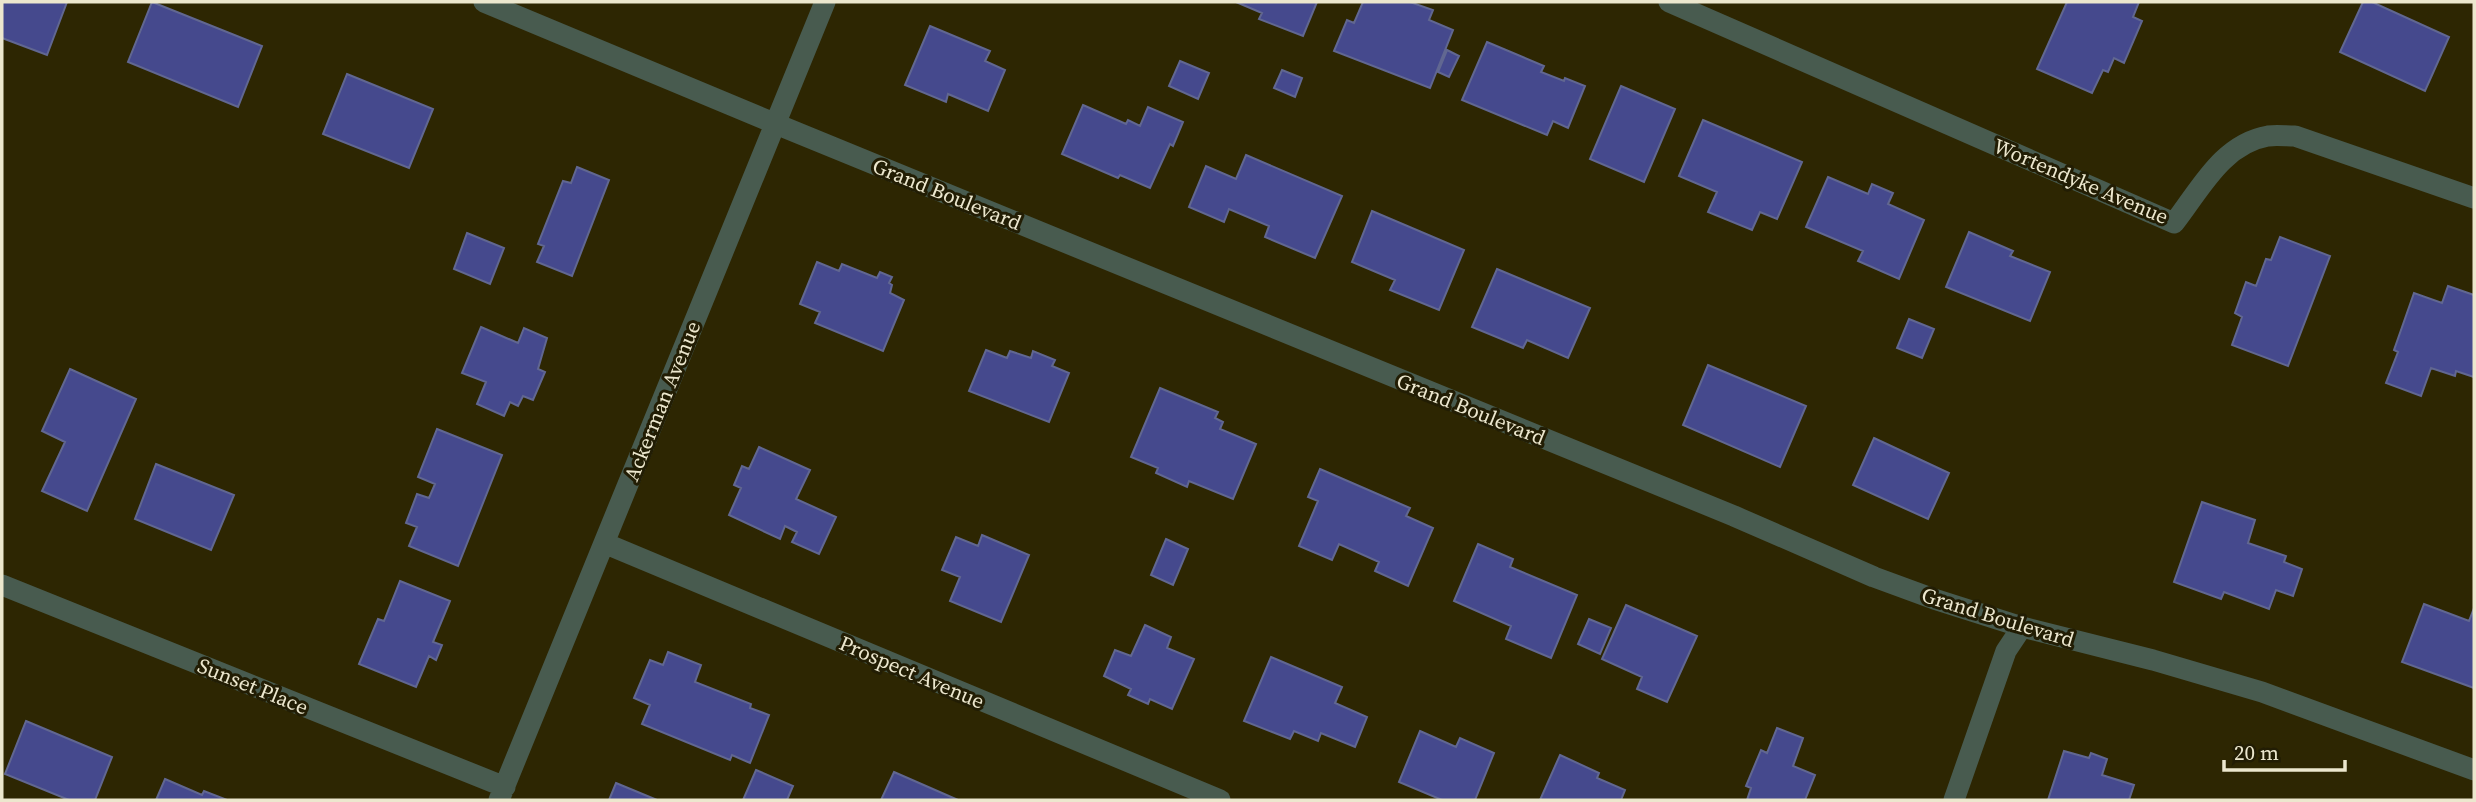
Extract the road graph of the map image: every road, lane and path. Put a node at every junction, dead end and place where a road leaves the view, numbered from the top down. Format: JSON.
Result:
{"nodes":[{"id":1,"x":484,"y":2,"type":"edge"},
{"id":2,"x":825,"y":2,"type":"edge"},
{"id":3,"x":1669,"y":2,"type":"edge"},
{"id":4,"x":776,"y":124,"type":"junction"},
{"id":5,"x":2474,"y":198,"type":"edge"},
{"id":6,"x":604,"y":543,"type":"junction"},
{"id":7,"x":2,"y":585,"type":"edge"},
{"id":8,"x":2022,"y":627,"type":"junction"},
{"id":9,"x":2474,"y":770,"type":"edge"},
{"id":10,"x":502,"y":793,"type":"edge"},
{"id":11,"x":1220,"y":800,"type":"edge"},
{"id":12,"x":1954,"y":800,"type":"edge"}],
"edges":[{"from":1,"to":4,"type":"street","name":"Grand Boulevard"},
{"from":2,"to":4,"type":"street","name":"Ackerman Avenue"},
{"from":3,"to":5,"type":"street","name":"Wortendyke Avenue"},
{"from":4,"to":6,"type":"street","name":"Ackerman Avenue"},
{"from":4,"to":8,"type":"street","name":"Grand Boulevard"},
{"from":6,"to":10,"type":"street","name":"Ackerman Avenue"},
{"from":6,"to":11,"type":"street","name":"Prospect Avenue"},
{"from":7,"to":10,"type":"street","name":"Sunset Place"},
{"from":8,"to":9,"type":"street","name":"Grand Boulevard"},
{"from":8,"to":12,"type":"street"}]}
